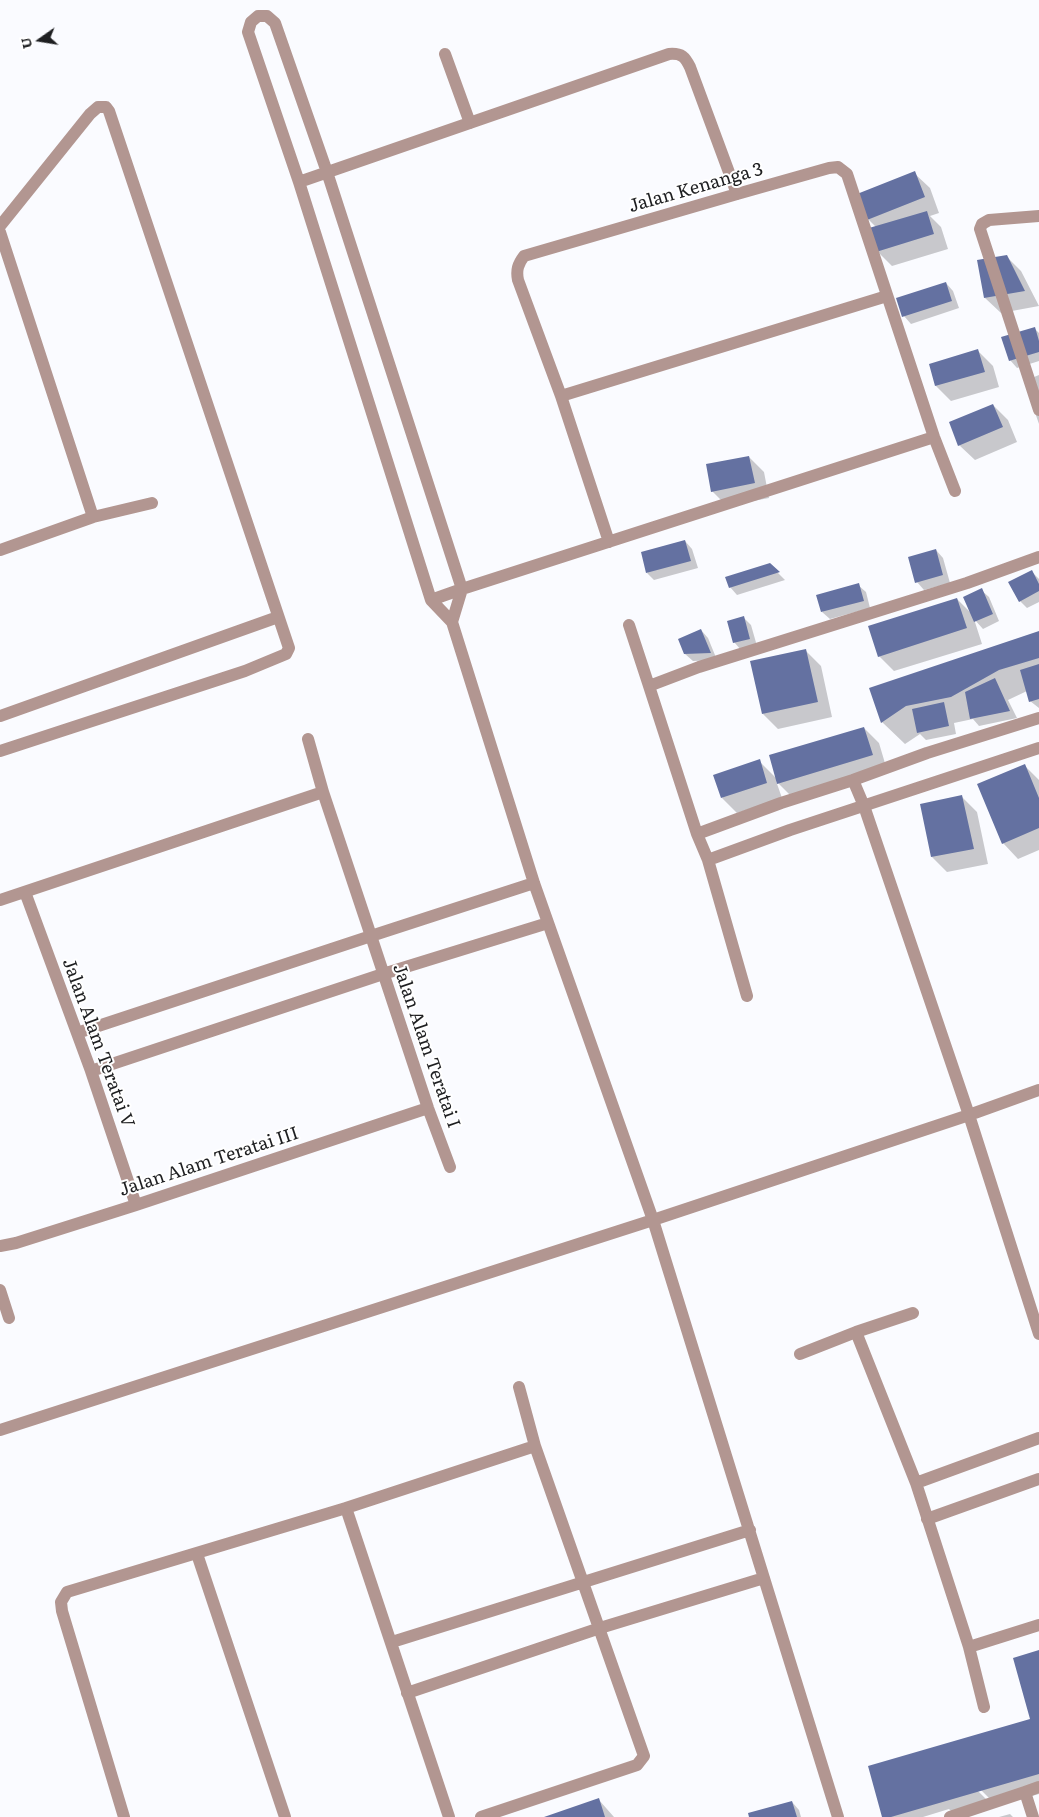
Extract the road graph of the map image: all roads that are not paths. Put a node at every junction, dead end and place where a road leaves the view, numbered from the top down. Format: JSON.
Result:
{"nodes":[{"id":1,"x":445,"y":54,"type":"dead end"},
{"id":2,"x":470,"y":123,"type":"junction"},
{"id":3,"x":327,"y":172,"type":"junction"},
{"id":4,"x":299,"y":182,"type":"junction"},
{"id":5,"x":737,"y":194,"type":"junction"},
{"id":6,"x":1039,"y":216,"type":"edge"},
{"id":7,"x":0,"y":226,"type":"edge"},
{"id":8,"x":0,"y":232,"type":"edge"},
{"id":9,"x":887,"y":296,"type":"junction"},
{"id":10,"x":561,"y":396,"type":"junction"},
{"id":11,"x":1039,"y":410,"type":"edge"},
{"id":12,"x":934,"y":436,"type":"junction"},
{"id":13,"x":955,"y":491,"type":"dead end"},
{"id":14,"x":152,"y":502,"type":"dead end"},
{"id":15,"x":93,"y":516,"type":"junction"},
{"id":16,"x":609,"y":542,"type":"junction"},
{"id":17,"x":0,"y":550,"type":"edge"},
{"id":18,"x":1039,"y":557,"type":"edge"},
{"id":19,"x":462,"y":589,"type":"junction"},
{"id":20,"x":430,"y":600,"type":"junction"},
{"id":21,"x":278,"y":617,"type":"junction"},
{"id":22,"x":452,"y":622,"type":"junction"},
{"id":23,"x":629,"y":625,"type":"dead end"},
{"id":24,"x":650,"y":686,"type":"junction"},
{"id":25,"x":0,"y":716,"type":"edge"},
{"id":26,"x":1039,"y":718,"type":"edge"},
{"id":27,"x":308,"y":739,"type":"dead end"},
{"id":28,"x":1039,"y":748,"type":"edge"},
{"id":29,"x":0,"y":751,"type":"edge"},
{"id":30,"x":853,"y":780,"type":"junction"},
{"id":31,"x":323,"y":792,"type":"junction"},
{"id":32,"x":864,"y":806,"type":"junction"},
{"id":33,"x":698,"y":834,"type":"junction"},
{"id":34,"x":708,"y":860,"type":"junction"},
{"id":35,"x":534,"y":883,"type":"junction"},
{"id":36,"x":25,"y":892,"type":"junction"},
{"id":37,"x":0,"y":900,"type":"edge"},
{"id":38,"x":548,"y":923,"type":"junction"},
{"id":39,"x":371,"y":936,"type":"junction"},
{"id":40,"x":383,"y":974,"type":"junction"},
{"id":41,"x":748,"y":996,"type":"dead end"},
{"id":42,"x":76,"y":1033,"type":"junction"},
{"id":43,"x":91,"y":1070,"type":"junction"},
{"id":44,"x":1039,"y":1090,"type":"edge"},
{"id":45,"x":428,"y":1108,"type":"junction"},
{"id":46,"x":968,"y":1115,"type":"junction"},
{"id":47,"x":450,"y":1167,"type":"dead end"},
{"id":48,"x":136,"y":1206,"type":"junction"},
{"id":49,"x":653,"y":1220,"type":"junction"},
{"id":50,"x":0,"y":1246,"type":"edge"},
{"id":51,"x":0,"y":1290,"type":"edge"},
{"id":52,"x":913,"y":1313,"type":"dead end"},
{"id":53,"x":9,"y":1318,"type":"dead end"},
{"id":54,"x":856,"y":1332,"type":"junction"},
{"id":55,"x":1039,"y":1334,"type":"edge"},
{"id":56,"x":800,"y":1354,"type":"dead end"},
{"id":57,"x":519,"y":1387,"type":"dead end"},
{"id":58,"x":0,"y":1430,"type":"edge"},
{"id":59,"x":1039,"y":1438,"type":"edge"},
{"id":60,"x":535,"y":1446,"type":"junction"},
{"id":61,"x":1039,"y":1479,"type":"edge"},
{"id":62,"x":916,"y":1483,"type":"junction"},
{"id":63,"x":346,"y":1508,"type":"junction"},
{"id":64,"x":927,"y":1519,"type":"junction"},
{"id":65,"x":750,"y":1530,"type":"junction"},
{"id":66,"x":197,"y":1554,"type":"junction"},
{"id":67,"x":764,"y":1578,"type":"junction"},
{"id":68,"x":584,"y":1582,"type":"junction"},
{"id":69,"x":1039,"y":1625,"type":"edge"},
{"id":70,"x":600,"y":1628,"type":"junction"},
{"id":71,"x":392,"y":1642,"type":"junction"},
{"id":72,"x":969,"y":1646,"type":"junction"},
{"id":73,"x":407,"y":1693,"type":"junction"},
{"id":74,"x":984,"y":1707,"type":"dead end"},
{"id":75,"x":1039,"y":1787,"type":"edge"},
{"id":76,"x":1025,"y":1792,"type":"junction"},
{"id":77,"x":124,"y":1817,"type":"edge"},
{"id":78,"x":285,"y":1817,"type":"edge"},
{"id":79,"x":449,"y":1817,"type":"edge"},
{"id":80,"x":481,"y":1817,"type":"edge"},
{"id":81,"x":838,"y":1817,"type":"edge"},
{"id":82,"x":950,"y":1817,"type":"edge"},
{"id":83,"x":1033,"y":1817,"type":"edge"}],
"edges":[{"from":1,"to":2,"type":"street"},
{"from":2,"to":3,"type":"street"},
{"from":2,"to":5,"type":"street"},
{"from":3,"to":4,"type":"street"},
{"from":3,"to":4,"type":"street"},
{"from":3,"to":19,"type":"street"},
{"from":4,"to":20,"type":"street"},
{"from":5,"to":9,"type":"street","name":"Jalan Kenanga 3"},
{"from":5,"to":10,"type":"street","name":"Jalan Kenanga 3"},
{"from":6,"to":11,"type":"street"},
{"from":7,"to":21,"type":"street"},
{"from":8,"to":15,"type":"street"},
{"from":9,"to":10,"type":"street"},
{"from":9,"to":12,"type":"street","name":"Jalan Kenanga 3"},
{"from":10,"to":16,"type":"street","name":"Jalan Kenanga 3"},
{"from":12,"to":13,"type":"street","name":"Jalan Kenanga 3"},
{"from":12,"to":16,"type":"street"},
{"from":14,"to":15,"type":"street"},
{"from":15,"to":17,"type":"street"},
{"from":16,"to":19,"type":"street"},
{"from":18,"to":24,"type":"street"},
{"from":19,"to":20,"type":"street"},
{"from":19,"to":22,"type":"street"},
{"from":20,"to":22,"type":"street"},
{"from":21,"to":25,"type":"street"},
{"from":21,"to":29,"type":"street"},
{"from":22,"to":35,"type":"street"},
{"from":23,"to":24,"type":"street"},
{"from":24,"to":33,"type":"street"},
{"from":26,"to":30,"type":"street"},
{"from":27,"to":31,"type":"street","name":"Jalan Alam Teratai I"},
{"from":28,"to":32,"type":"street"},
{"from":30,"to":32,"type":"street"},
{"from":30,"to":33,"type":"street"},
{"from":31,"to":36,"type":"street"},
{"from":31,"to":39,"type":"street","name":"Jalan Alam Teratai I"},
{"from":32,"to":34,"type":"street"},
{"from":32,"to":46,"type":"street"},
{"from":33,"to":34,"type":"street"},
{"from":34,"to":41,"type":"street"},
{"from":35,"to":38,"type":"street"},
{"from":35,"to":39,"type":"street"},
{"from":36,"to":37,"type":"street"},
{"from":36,"to":42,"type":"street","name":"Jalan Alam Teratai V"},
{"from":38,"to":40,"type":"street"},
{"from":38,"to":49,"type":"street"},
{"from":39,"to":40,"type":"street","name":"Jalan Alam Teratai I"},
{"from":39,"to":42,"type":"street"},
{"from":40,"to":43,"type":"street"},
{"from":40,"to":45,"type":"street","name":"Jalan Alam Teratai I"},
{"from":42,"to":43,"type":"street","name":"Jalan Alam Teratai V"},
{"from":43,"to":48,"type":"street","name":"Jalan Alam Teratai V"},
{"from":44,"to":46,"type":"street"},
{"from":45,"to":47,"type":"street","name":"Jalan Alam Teratai I"},
{"from":45,"to":48,"type":"street","name":"Jalan Alam Teratai III"},
{"from":46,"to":49,"type":"street"},
{"from":46,"to":55,"type":"street"},
{"from":48,"to":50,"type":"street","name":"Jalan Alam Teratai III"},
{"from":49,"to":58,"type":"street"},
{"from":49,"to":65,"type":"street"},
{"from":51,"to":53,"type":"street"},
{"from":52,"to":54,"type":"street"},
{"from":54,"to":56,"type":"street"},
{"from":54,"to":62,"type":"street"},
{"from":57,"to":60,"type":"street"},
{"from":59,"to":62,"type":"street"},
{"from":60,"to":63,"type":"street"},
{"from":60,"to":68,"type":"street"},
{"from":61,"to":64,"type":"street"},
{"from":62,"to":64,"type":"street"},
{"from":63,"to":66,"type":"street"},
{"from":63,"to":71,"type":"street"},
{"from":64,"to":72,"type":"street"},
{"from":65,"to":67,"type":"street"},
{"from":65,"to":68,"type":"street"},
{"from":66,"to":77,"type":"street"},
{"from":66,"to":78,"type":"street"},
{"from":67,"to":70,"type":"street"},
{"from":67,"to":81,"type":"street"},
{"from":68,"to":70,"type":"street"},
{"from":68,"to":71,"type":"street"},
{"from":69,"to":72,"type":"street"},
{"from":70,"to":73,"type":"street"},
{"from":70,"to":80,"type":"street"},
{"from":71,"to":73,"type":"street"},
{"from":72,"to":74,"type":"street"},
{"from":73,"to":79,"type":"street"},
{"from":75,"to":76,"type":"street"},
{"from":76,"to":82,"type":"street"},
{"from":76,"to":83,"type":"street"}]}
